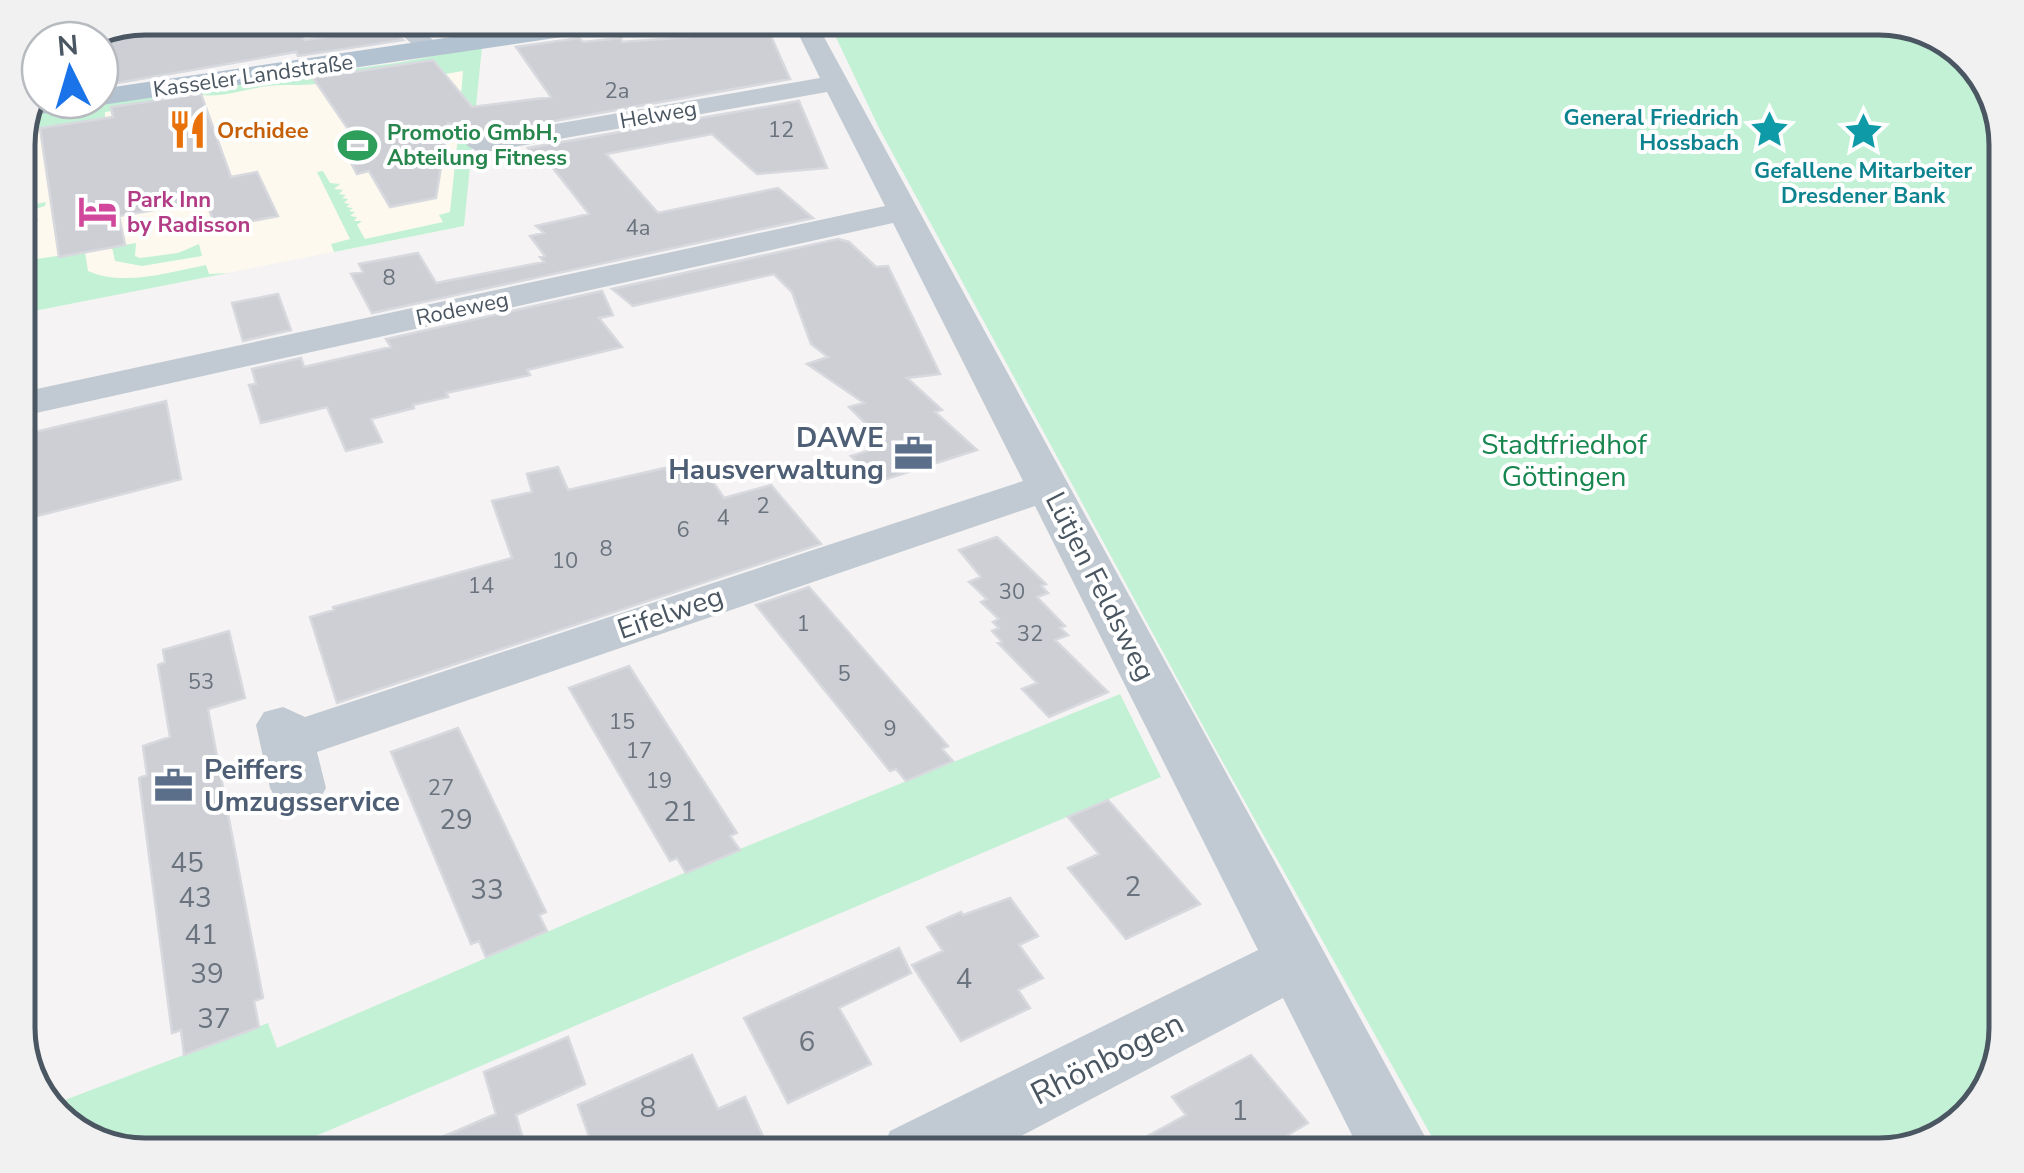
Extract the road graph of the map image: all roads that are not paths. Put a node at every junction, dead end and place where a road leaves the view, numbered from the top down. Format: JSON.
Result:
{"nodes":[{"id":1,"x":414,"y":35,"type":"edge"},
{"id":2,"x":468,"y":35,"type":"edge"},
{"id":3,"x":528,"y":35,"type":"edge"},
{"id":4,"x":809,"y":35,"type":"edge"},
{"id":5,"x":422,"y":42,"type":"junction"},
{"id":6,"x":836,"y":83,"type":"junction"},
{"id":7,"x":120,"y":87,"type":"edge"},
{"id":8,"x":120,"y":95,"type":"edge"},
{"id":9,"x":480,"y":144,"type":"dead end"},
{"id":10,"x":905,"y":212,"type":"junction"},
{"id":11,"x":35,"y":401,"type":"edge"},
{"id":12,"x":1054,"y":493,"type":"junction"},
{"id":13,"x":289,"y":751,"type":"dead end"},
{"id":14,"x":1297,"y":960,"type":"junction"},
{"id":15,"x":951,"y":1138,"type":"edge"},
{"id":16,"x":1390,"y":1138,"type":"edge"}],
"edges":[{"from":1,"to":5,"type":"street"},
{"from":2,"to":5,"type":"main road","name":"Kasseler Landstraße"},
{"from":3,"to":8,"type":"main road","name":"Kasseler Landstraße"},
{"from":4,"to":6,"type":"street","name":"Lütjen Feldsweg"},
{"from":5,"to":7,"type":"main road","name":"Kasseler Landstraße"},
{"from":6,"to":9,"type":"street","name":"Helweg"},
{"from":6,"to":10,"type":"street","name":"Lütjen Feldsweg"},
{"from":10,"to":11,"type":"street","name":"Rodeweg"},
{"from":10,"to":12,"type":"street","name":"Lütjen Feldsweg"},
{"from":12,"to":13,"type":"street","name":"Eifelweg"},
{"from":12,"to":14,"type":"street","name":"Lütjen Feldsweg"},
{"from":14,"to":15,"type":"street","name":"Rhönbogen"},
{"from":14,"to":16,"type":"street","name":"Lütjen Feldsweg"}]}
